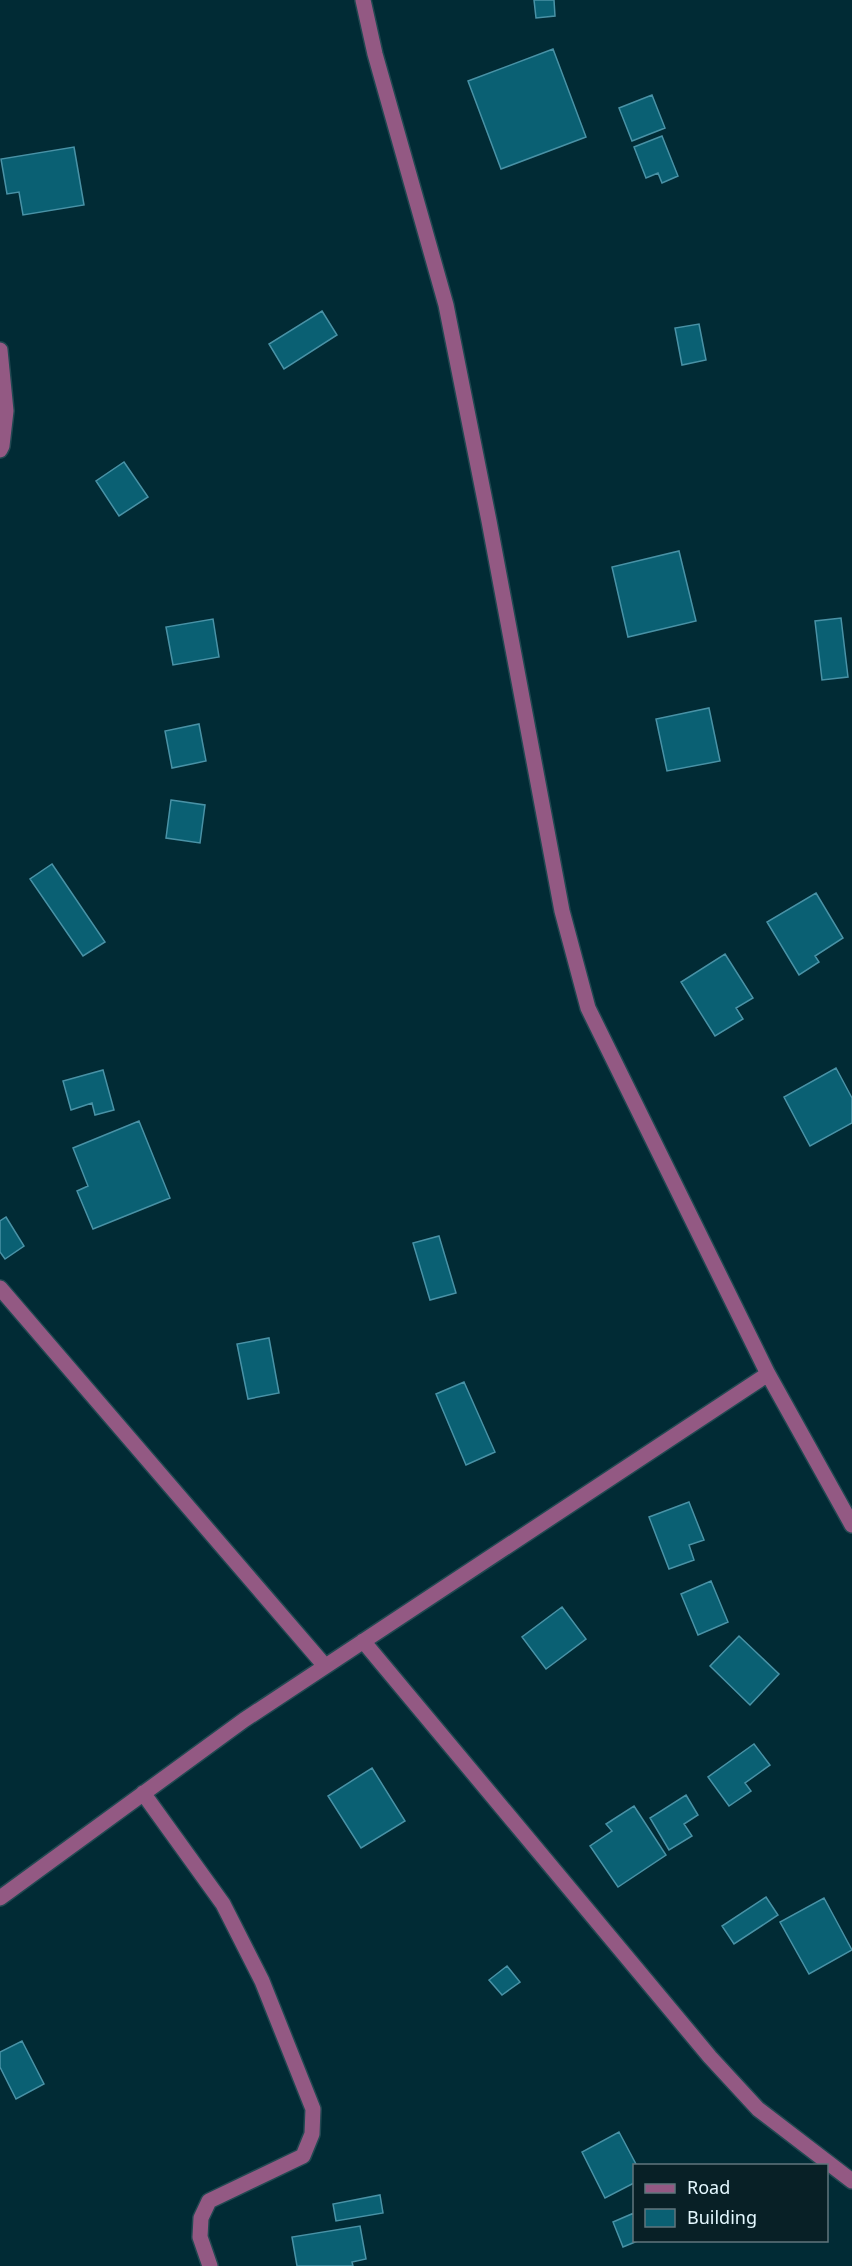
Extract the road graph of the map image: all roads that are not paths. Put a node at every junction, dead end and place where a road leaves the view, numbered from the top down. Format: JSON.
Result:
{"nodes":[{"id":1,"x":363,"y":0,"type":"edge"},
{"id":2,"x":0,"y":350,"type":"edge"},
{"id":3,"x":0,"y":450,"type":"edge"},
{"id":4,"x":0,"y":1288,"type":"edge"},
{"id":5,"x":768,"y":1374,"type":"junction"},
{"id":6,"x":852,"y":1525,"type":"edge"},
{"id":7,"x":363,"y":1641,"type":"junction"},
{"id":8,"x":325,"y":1666,"type":"junction"},
{"id":9,"x":143,"y":1793,"type":"junction"},
{"id":10,"x":0,"y":1898,"type":"edge"},
{"id":11,"x":852,"y":2181,"type":"edge"},
{"id":12,"x":210,"y":2266,"type":"edge"}],
"edges":[{"from":1,"to":5,"type":"street"},
{"from":2,"to":3,"type":"street"},
{"from":4,"to":8,"type":"street"},
{"from":5,"to":6,"type":"street"},
{"from":5,"to":7,"type":"street"},
{"from":7,"to":8,"type":"street"},
{"from":7,"to":11,"type":"street"},
{"from":8,"to":9,"type":"street"},
{"from":9,"to":10,"type":"street"},
{"from":9,"to":12,"type":"street"}]}
